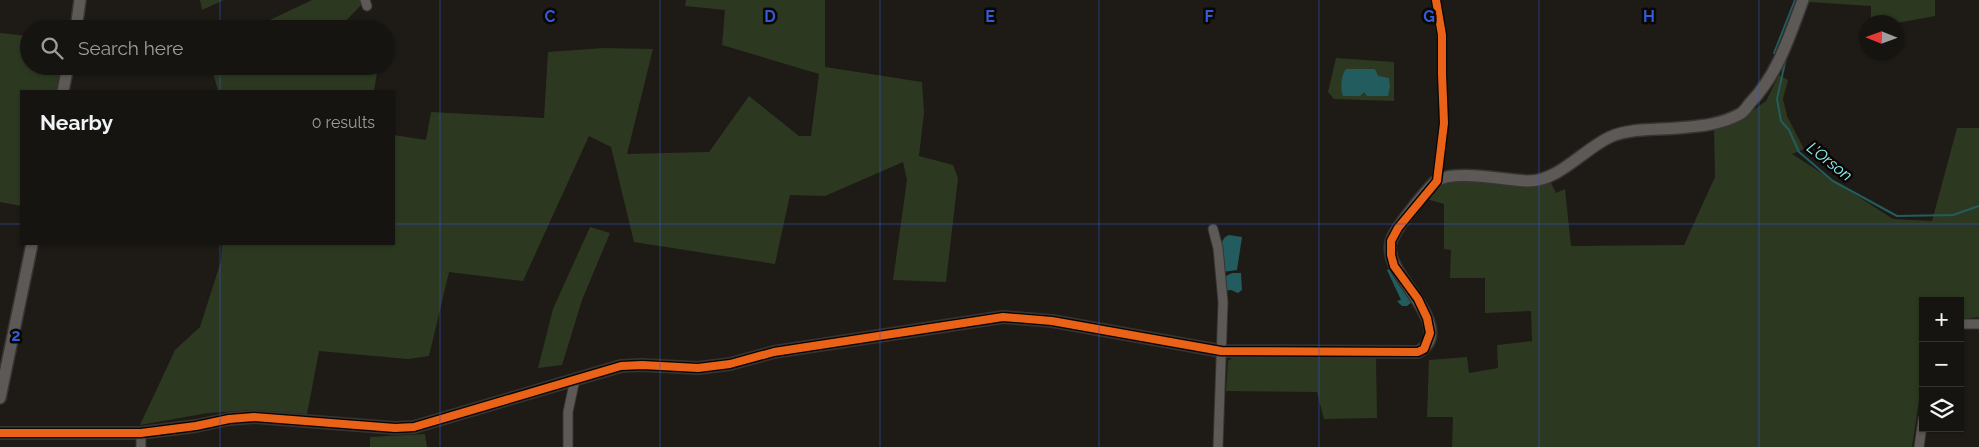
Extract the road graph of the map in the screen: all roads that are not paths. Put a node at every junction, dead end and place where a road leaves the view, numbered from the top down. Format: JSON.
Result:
{"nodes":[{"id":1,"x":80,"y":0,"type":"edge"},
{"id":2,"x":1436,"y":0,"type":"edge"},
{"id":3,"x":1803,"y":0,"type":"edge"},
{"id":4,"x":77,"y":20,"type":"edge"},
{"id":5,"x":66,"y":75,"type":"edge"},
{"id":6,"x":63,"y":90,"type":"edge"},
{"id":7,"x":1437,"y":181,"type":"junction"},
{"id":8,"x":1213,"y":229,"type":"dead end"},
{"id":9,"x":32,"y":245,"type":"edge"},
{"id":10,"x":1964,"y":324,"type":"edge"},
{"id":11,"x":1979,"y":324,"type":"edge"},
{"id":12,"x":1221,"y":350,"type":"junction"},
{"id":13,"x":575,"y":379,"type":"junction"},
{"id":14,"x":0,"y":398,"type":"edge"},
{"id":15,"x":1921,"y":432,"type":"edge"},
{"id":16,"x":141,"y":433,"type":"junction"},
{"id":17,"x":0,"y":434,"type":"edge"},
{"id":18,"x":141,"y":447,"type":"edge"},
{"id":19,"x":568,"y":447,"type":"edge"},
{"id":20,"x":1218,"y":447,"type":"edge"},
{"id":21,"x":1919,"y":447,"type":"edge"}],
"edges":[{"from":1,"to":4,"type":"street"},
{"from":2,"to":7,"type":"street"},
{"from":3,"to":7,"type":"street"},
{"from":5,"to":6,"type":"street"},
{"from":7,"to":12,"type":"street"},
{"from":8,"to":12,"type":"street"},
{"from":9,"to":14,"type":"street"},
{"from":10,"to":11,"type":"street"},
{"from":12,"to":13,"type":"street"},
{"from":12,"to":20,"type":"street"},
{"from":13,"to":16,"type":"street"},
{"from":13,"to":19,"type":"street"},
{"from":15,"to":21,"type":"street"},
{"from":16,"to":17,"type":"street"},
{"from":16,"to":18,"type":"street"}]}
